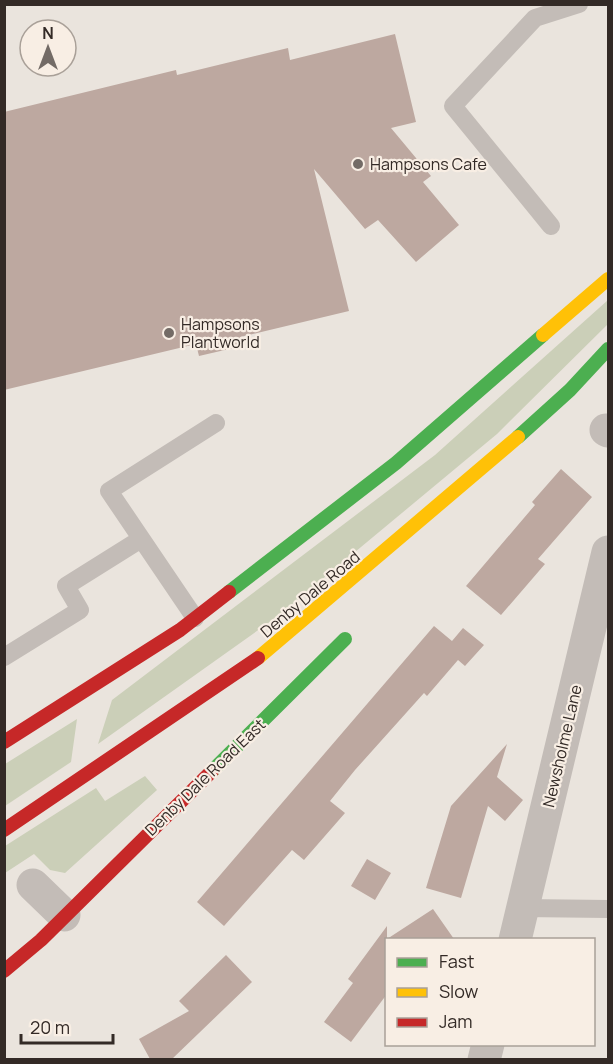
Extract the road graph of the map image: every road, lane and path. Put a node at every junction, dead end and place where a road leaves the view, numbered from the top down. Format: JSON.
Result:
{"nodes":[{"id":1,"x":579,"y":4,"type":"edge"},
{"id":2,"x":551,"y":226,"type":"dead end"},
{"id":3,"x":609,"y":279,"type":"edge"},
{"id":4,"x":609,"y":349,"type":"edge"},
{"id":5,"x":216,"y":423,"type":"dead end"},
{"id":6,"x":141,"y":539,"type":"junction"},
{"id":7,"x":609,"y":552,"type":"edge"},
{"id":8,"x":195,"y":618,"type":"junction"},
{"id":9,"x":345,"y":639,"type":"dead end"},
{"id":10,"x":4,"y":657,"type":"edge"},
{"id":11,"x":4,"y":742,"type":"edge"},
{"id":12,"x":4,"y":830,"type":"edge"},
{"id":13,"x":33,"y":885,"type":"dead end"},
{"id":14,"x":523,"y":908,"type":"junction"},
{"id":15,"x":609,"y":909,"type":"edge"},
{"id":16,"x":64,"y":915,"type":"junction"},
{"id":17,"x":515,"y":938,"type":"edge"},
{"id":18,"x":4,"y":971,"type":"edge"}],
"edges":[{"from":1,"to":2,"type":"lane"},
{"from":3,"to":8,"type":"main road"},
{"from":4,"to":12,"type":"main road","name":"Denby Dale Road"},
{"from":5,"to":6,"type":"lane"},
{"from":6,"to":8,"type":"lane"},
{"from":6,"to":10,"type":"lane"},
{"from":7,"to":14,"type":"street","name":"Newsholme Lane"},
{"from":8,"to":11,"type":"main road"},
{"from":9,"to":16,"type":"main road","name":"Denby Dale Road East"},
{"from":13,"to":16,"type":"street"},
{"from":14,"to":15,"type":"lane"},
{"from":14,"to":17,"type":"street","name":"Newsholme Lane"},
{"from":16,"to":18,"type":"main road","name":"Denby Dale Road East"}]}
